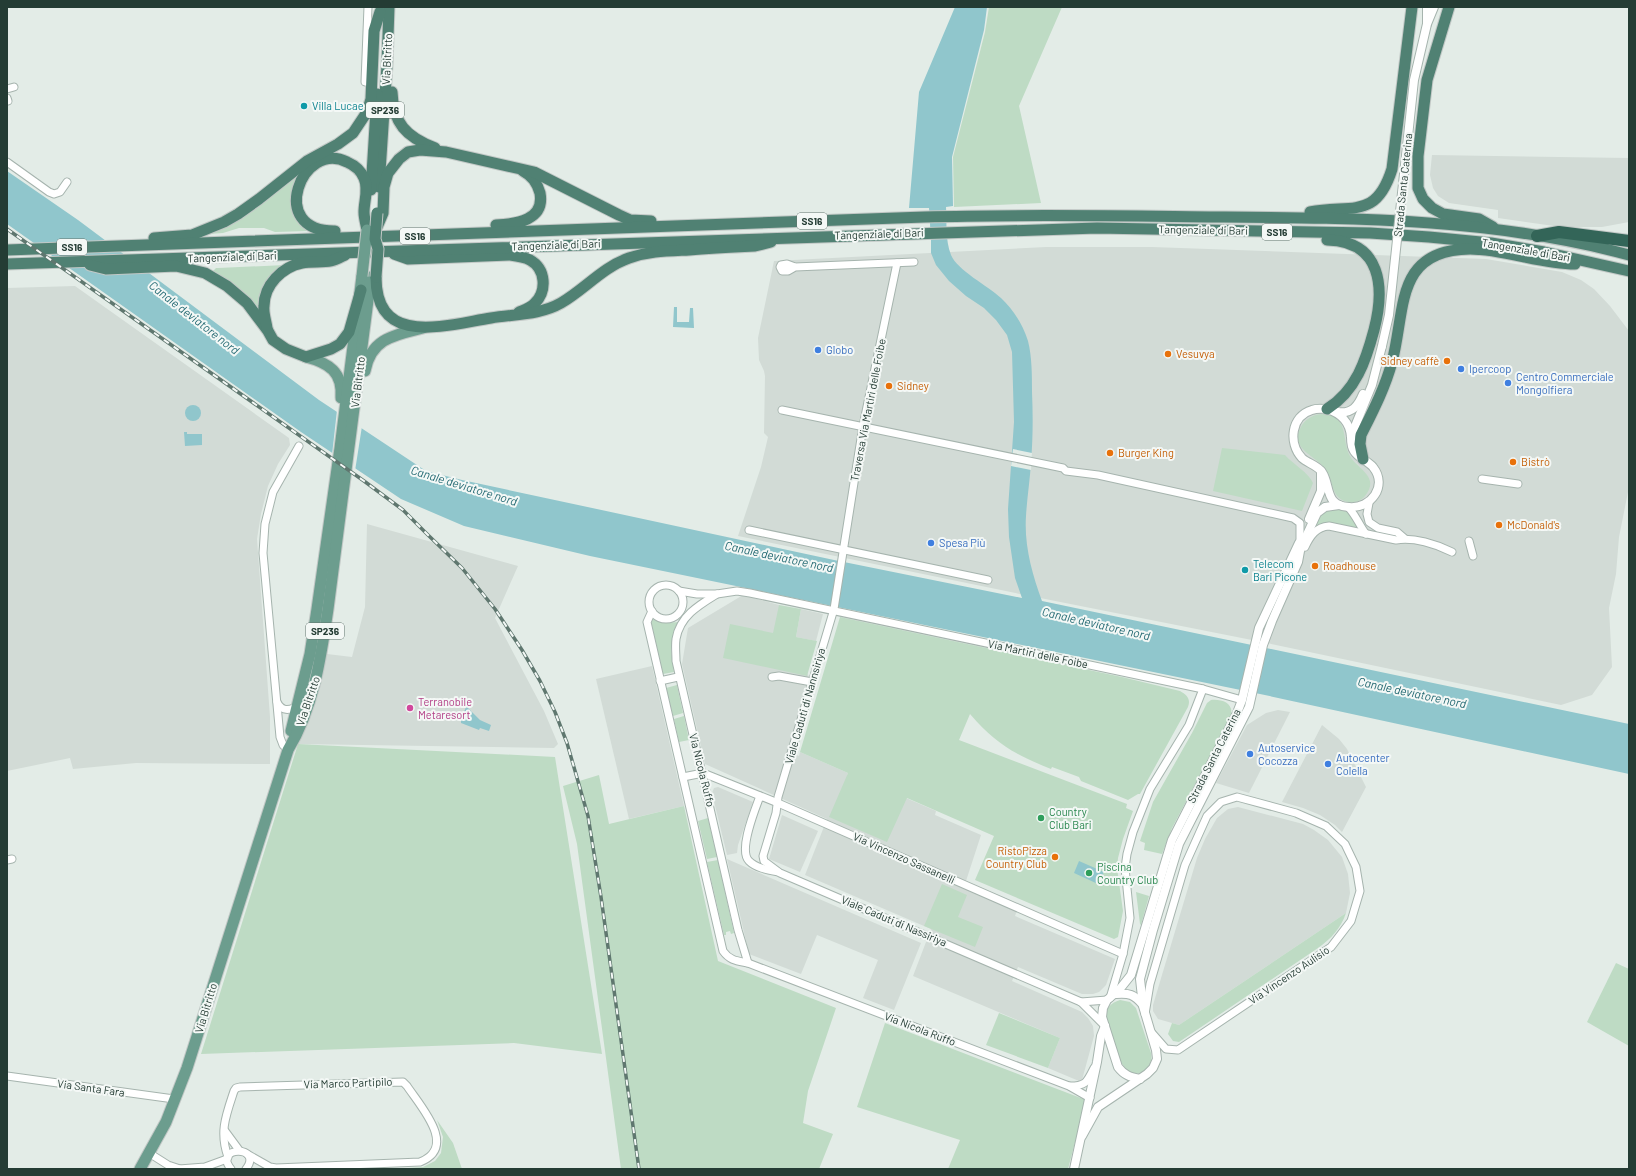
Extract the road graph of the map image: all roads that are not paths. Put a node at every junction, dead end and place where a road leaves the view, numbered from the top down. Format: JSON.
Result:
{"nodes":[{"id":1,"x":368,"y":7,"type":"edge"},
{"id":2,"x":1412,"y":7,"type":"edge"},
{"id":3,"x":1427,"y":7,"type":"edge"},
{"id":4,"x":1434,"y":7,"type":"edge"},
{"id":5,"x":1449,"y":7,"type":"edge"},
{"id":6,"x":385,"y":8,"type":"edge"},
{"id":7,"x":1427,"y":24,"type":"junction"},
{"id":8,"x":365,"y":82,"type":"dead end"},
{"id":9,"x":446,"y":152,"type":"junction"},
{"id":10,"x":7,"y":162,"type":"edge"},
{"id":11,"x":517,"y":168,"type":"junction"},
{"id":12,"x":67,"y":182,"type":"dead end"},
{"id":13,"x":1284,"y":217,"type":"junction"},
{"id":14,"x":699,"y":226,"type":"junction"},
{"id":15,"x":1497,"y":229,"type":"junction"},
{"id":16,"x":1290,"y":232,"type":"junction"},
{"id":17,"x":370,"y":234,"type":"junction"},
{"id":18,"x":423,"y":235,"type":"junction"},
{"id":19,"x":1537,"y":236,"type":"junction"},
{"id":20,"x":790,"y":237,"type":"junction"},
{"id":21,"x":1629,"y":241,"type":"edge"},
{"id":22,"x":131,"y":245,"type":"junction"},
{"id":23,"x":10,"y":250,"type":"edge"},
{"id":24,"x":388,"y":252,"type":"junction"},
{"id":25,"x":350,"y":253,"type":"junction"},
{"id":26,"x":1629,"y":255,"type":"edge"},
{"id":27,"x":914,"y":262,"type":"dead end"},
{"id":28,"x":897,"y":263,"type":"junction"},
{"id":29,"x":7,"y":264,"type":"edge"},
{"id":30,"x":144,"y":264,"type":"junction"},
{"id":31,"x":1601,"y":264,"type":"junction"},
{"id":32,"x":795,"y":268,"type":"dead end"},
{"id":33,"x":1629,"y":271,"type":"edge"},
{"id":34,"x":370,"y":277,"type":"junction"},
{"id":35,"x":361,"y":290,"type":"junction"},
{"id":36,"x":512,"y":315,"type":"junction"},
{"id":37,"x":423,"y":328,"type":"junction"},
{"id":38,"x":268,"y":331,"type":"junction"},
{"id":39,"x":1382,"y":346,"type":"junction"},
{"id":40,"x":357,"y":352,"type":"junction"},
{"id":41,"x":306,"y":357,"type":"junction"},
{"id":42,"x":782,"y":410,"type":"dead end"},
{"id":43,"x":1332,"y":410,"type":"junction"},
{"id":44,"x":863,"y":426,"type":"junction"},
{"id":45,"x":1351,"y":436,"type":"junction"},
{"id":46,"x":299,"y":446,"type":"dead end"},
{"id":47,"x":1363,"y":459,"type":"junction"},
{"id":48,"x":1321,"y":471,"type":"junction"},
{"id":49,"x":1482,"y":479,"type":"dead end"},
{"id":50,"x":1518,"y":484,"type":"dead end"},
{"id":51,"x":1368,"y":503,"type":"junction"},
{"id":52,"x":1339,"y":505,"type":"junction"},
{"id":53,"x":336,"y":506,"type":"junction"},
{"id":54,"x":1348,"y":507,"type":"junction"},
{"id":55,"x":749,"y":530,"type":"dead end"},
{"id":56,"x":1366,"y":534,"type":"junction"},
{"id":57,"x":1404,"y":538,"type":"junction"},
{"id":58,"x":1300,"y":539,"type":"junction"},
{"id":59,"x":1469,"y":541,"type":"dead end"},
{"id":60,"x":843,"y":550,"type":"junction"},
{"id":61,"x":1452,"y":552,"type":"dead end"},
{"id":62,"x":1473,"y":556,"type":"dead end"},
{"id":63,"x":1298,"y":562,"type":"junction"},
{"id":64,"x":988,"y":580,"type":"dead end"},
{"id":65,"x":679,"y":591,"type":"junction"},
{"id":66,"x":717,"y":594,"type":"junction"},
{"id":67,"x":834,"y":609,"type":"junction"},
{"id":68,"x":652,"y":611,"type":"junction"},
{"id":69,"x":680,"y":612,"type":"junction"},
{"id":70,"x":690,"y":612,"type":"junction"},
{"id":71,"x":683,"y":622,"type":"junction"},
{"id":72,"x":678,"y":677,"type":"junction"},
{"id":73,"x":772,"y":677,"type":"dead end"},
{"id":74,"x":660,"y":681,"type":"junction"},
{"id":75,"x":812,"y":682,"type":"junction"},
{"id":76,"x":1203,"y":689,"type":"junction"},
{"id":77,"x":1243,"y":697,"type":"junction"},
{"id":78,"x":277,"y":702,"type":"junction"},
{"id":79,"x":298,"y":703,"type":"junction"},
{"id":80,"x":288,"y":750,"type":"junction"},
{"id":81,"x":703,"y":773,"type":"junction"},
{"id":82,"x":683,"y":777,"type":"junction"},
{"id":83,"x":760,"y":796,"type":"junction"},
{"id":84,"x":778,"y":803,"type":"junction"},
{"id":85,"x":780,"y":873,"type":"junction"},
{"id":86,"x":1123,"y":954,"type":"junction"},
{"id":87,"x":748,"y":963,"type":"junction"},
{"id":88,"x":1111,"y":997,"type":"junction"},
{"id":89,"x":1081,"y":1002,"type":"junction"},
{"id":90,"x":1144,"y":1010,"type":"junction"},
{"id":91,"x":1105,"y":1026,"type":"junction"},
{"id":92,"x":1151,"y":1032,"type":"junction"},
{"id":93,"x":1097,"y":1062,"type":"junction"},
{"id":94,"x":7,"y":1076,"type":"edge"},
{"id":95,"x":1140,"y":1079,"type":"junction"},
{"id":96,"x":1069,"y":1086,"type":"junction"},
{"id":97,"x":1090,"y":1098,"type":"junction"},
{"id":98,"x":174,"y":1099,"type":"junction"},
{"id":99,"x":224,"y":1129,"type":"junction"},
{"id":100,"x":1082,"y":1136,"type":"junction"},
{"id":101,"x":239,"y":1150,"type":"junction"},
{"id":102,"x":149,"y":1153,"type":"junction"},
{"id":103,"x":247,"y":1154,"type":"junction"},
{"id":104,"x":228,"y":1158,"type":"junction"},
{"id":105,"x":140,"y":1169,"type":"edge"},
{"id":106,"x":179,"y":1169,"type":"edge"},
{"id":107,"x":231,"y":1169,"type":"edge"},
{"id":108,"x":246,"y":1169,"type":"edge"},
{"id":109,"x":275,"y":1169,"type":"edge"},
{"id":110,"x":1074,"y":1169,"type":"edge"}],
"edges":[{"from":1,"to":8,"type":"street","name":"Via Bitritto"},
{"from":2,"to":13,"type":"highway"},
{"from":3,"to":7,"type":"street","name":"Strada Santa Caterina"},
{"from":4,"to":7,"type":"street","name":"Strada Santa Caterina"},
{"from":5,"to":15,"type":"highway"},
{"from":6,"to":9,"type":"highway"},
{"from":6,"to":17,"type":"highway","name":"Via Bitritto","number":"SP236","bridge":true},
{"from":6,"to":22,"type":"highway"},
{"from":7,"to":39,"type":"street","name":"Strada Santa Caterina","bridge":true},
{"from":9,"to":11,"type":"highway"},
{"from":9,"to":17,"type":"highway"},
{"from":10,"to":12,"type":"street"},
{"from":11,"to":14,"type":"highway"},
{"from":11,"to":18,"type":"highway"},
{"from":13,"to":14,"type":"highway","name":"Tangenziale di Bari","number":"SS16"},
{"from":13,"to":15,"type":"highway","name":"Tangenziale di Bari","number":"SS16"},
{"from":14,"to":18,"type":"highway","name":"Tangenziale di Bari","number":"SS16"},
{"from":15,"to":19,"type":"highway","name":"Tangenziale di Bari","number":"SS16"},
{"from":16,"to":20,"type":"highway","name":"Tangenziale di Bari","number":"SS16"},
{"from":16,"to":31,"type":"highway","name":"Tangenziale di Bari","number":"SS16"},
{"from":16,"to":43,"type":"highway"},
{"from":17,"to":17,"type":"highway"},
{"from":17,"to":18,"type":"highway","name":"Tangenziale di Bari","number":"SS16"},
{"from":17,"to":22,"type":"highway","name":"Tangenziale di Bari","number":"SS16"},
{"from":17,"to":34,"type":"highway","bridge":true},
{"from":19,"to":21,"type":"highway"},
{"from":19,"to":26,"type":"highway","name":"Tangenziale di Bari","number":"SS16"},
{"from":20,"to":24,"type":"highway","name":"Tangenziale di Bari","number":"SS16"},
{"from":20,"to":36,"type":"highway"},
{"from":22,"to":23,"type":"highway","name":"Tangenziale di Bari","number":"SS16"},
{"from":24,"to":25,"type":"highway","name":"Tangenziale di Bari","number":"SS16"},
{"from":24,"to":36,"type":"highway"},
{"from":25,"to":30,"type":"highway","name":"Tangenziale di Bari","number":"SS16"},
{"from":25,"to":38,"type":"highway"},
{"from":27,"to":28,"type":"street"},
{"from":28,"to":32,"type":"street"},
{"from":28,"to":44,"type":"street","name":"Traversa Via Martiri delle Foibe"},
{"from":29,"to":30,"type":"highway","number":"SS16"},
{"from":30,"to":38,"type":"highway"},
{"from":31,"to":33,"type":"highway","name":"Tangenziale di Bari","number":"SS16"},
{"from":31,"to":47,"type":"highway"},
{"from":34,"to":35,"type":"main road","name":"Via Bitritto","number":"SP236"},
{"from":34,"to":37,"type":"highway"},
{"from":34,"to":40,"type":"main road","name":"Via Bitritto","number":"SP236"},
{"from":35,"to":40,"type":"main road","name":"Via Bitritto","number":"SP236"},
{"from":35,"to":41,"type":"highway"},
{"from":36,"to":37,"type":"highway"},
{"from":37,"to":53,"type":"main road"},
{"from":38,"to":41,"type":"highway"},
{"from":39,"to":43,"type":"street","name":"Strada Santa Caterina"},
{"from":39,"to":45,"type":"street","name":"Strada Santa Caterina"},
{"from":40,"to":53,"type":"main road","name":"Via Bitritto","number":"SP236"},
{"from":41,"to":53,"type":"main road"},
{"from":42,"to":44,"type":"street"},
{"from":43,"to":45,"type":"street"},
{"from":43,"to":48,"type":"street"},
{"from":44,"to":58,"type":"street"},
{"from":44,"to":60,"type":"street","name":"Traversa Via Martiri delle Foibe"},
{"from":45,"to":47,"type":"street"},
{"from":46,"to":78,"type":"street"},
{"from":47,"to":51,"type":"street"},
{"from":48,"to":52,"type":"street"},
{"from":48,"to":58,"type":"street","name":"Strada Santa Caterina"},
{"from":49,"to":50,"type":"street"},
{"from":51,"to":54,"type":"street"},
{"from":51,"to":57,"type":"street"},
{"from":52,"to":54,"type":"street"},
{"from":52,"to":63,"type":"street","name":"Strada Santa Caterina"},
{"from":53,"to":79,"type":"main road","name":"Via Bitritto","number":"SP236"},
{"from":53,"to":80,"type":"main road","name":"Via Bitritto","number":"SP236"},
{"from":54,"to":56,"type":"street"},
{"from":55,"to":60,"type":"street"},
{"from":56,"to":57,"type":"street"},
{"from":56,"to":63,"type":"street"},
{"from":57,"to":61,"type":"street"},
{"from":58,"to":77,"type":"street","name":"Strada Santa Caterina"},
{"from":59,"to":62,"type":"street"},
{"from":60,"to":64,"type":"street"},
{"from":60,"to":67,"type":"street","name":"Traversa Via Martiri delle Foibe"},
{"from":63,"to":90,"type":"street","name":"Strada Santa Caterina"},
{"from":65,"to":66,"type":"street","name":"Via Martiri delle Foibe"},
{"from":65,"to":68,"type":"street"},
{"from":65,"to":69,"type":"street"},
{"from":66,"to":67,"type":"street","name":"Via Martiri delle Foibe"},
{"from":66,"to":70,"type":"street","name":"Via Nicola Ruffo"},
{"from":67,"to":75,"type":"street","name":"Viale Caduti di Nannsiriya"},
{"from":67,"to":76,"type":"street","name":"Via Martiri delle Foibe"},
{"from":68,"to":69,"type":"street"},
{"from":68,"to":74,"type":"street","name":"Via Nicola Ruffo"},
{"from":69,"to":70,"type":"street"},
{"from":69,"to":71,"type":"street"},
{"from":70,"to":71,"type":"street","name":"Via Nicola Ruffo"},
{"from":71,"to":72,"type":"street","name":"Via Nicola Ruffo"},
{"from":72,"to":74,"type":"street"},
{"from":72,"to":81,"type":"street","name":"Via Nicola Ruffo"},
{"from":73,"to":75,"type":"street"},
{"from":74,"to":82,"type":"street","name":"Via Nicola Ruffo"},
{"from":75,"to":84,"type":"street","name":"Viale Caduti di Nannsiriya"},
{"from":76,"to":77,"type":"street","name":"Via Martiri delle Foibe"},
{"from":76,"to":86,"type":"street","name":"Strada Santa Caterina"},
{"from":77,"to":88,"type":"street","name":"Strada Santa Caterina"},
{"from":78,"to":79,"type":"street"},
{"from":78,"to":80,"type":"street"},
{"from":79,"to":80,"type":"main road","name":"Via Bitritto","number":"SP236"},
{"from":80,"to":98,"type":"main road","name":"Via Bitritto"},
{"from":81,"to":82,"type":"street"},
{"from":81,"to":83,"type":"street","name":"Via Vincenzo Sassanelli"},
{"from":81,"to":87,"type":"street","name":"Via Nicola Ruffo"},
{"from":82,"to":87,"type":"street","name":"Via Nicola Ruffo"},
{"from":83,"to":84,"type":"street","name":"Via Vincenzo Sassanelli"},
{"from":83,"to":85,"type":"street"},
{"from":84,"to":85,"type":"street","name":"Viale Caduti di Nassiriya"},
{"from":84,"to":86,"type":"street","name":"Via Vincenzo Sassanelli"},
{"from":85,"to":89,"type":"street","name":"Viale Caduti di Nassiriya"},
{"from":86,"to":88,"type":"street","name":"Strada Santa Caterina"},
{"from":87,"to":96,"type":"street","name":"Via Nicola Ruffo"},
{"from":88,"to":89,"type":"street"},
{"from":88,"to":90,"type":"street"},
{"from":88,"to":91,"type":"street","name":"Strada Santa Caterina"},
{"from":89,"to":91,"type":"street"},
{"from":90,"to":92,"type":"street","name":"Strada Santa Caterina"},
{"from":90,"to":92,"type":"street","name":"Via Vincenzo Aulisio"},
{"from":91,"to":93,"type":"street","name":"Strada Santa Caterina"},
{"from":91,"to":95,"type":"street","name":"Strada Santa Caterina"},
{"from":92,"to":95,"type":"street","name":"Strada Santa Caterina"},
{"from":93,"to":96,"type":"street"},
{"from":93,"to":97,"type":"street","name":"Strada Santa Caterina"},
{"from":94,"to":98,"type":"street","name":"Via Santa Fara"},
{"from":95,"to":100,"type":"street","name":"Strada Santa Caterina"},
{"from":96,"to":97,"type":"street","name":"Via Nicola Ruffo"},
{"from":97,"to":100,"type":"street","name":"Strada Santa Caterina"},
{"from":98,"to":102,"type":"main road","name":"Via Bitritto"},
{"from":99,"to":101,"type":"street"},
{"from":99,"to":104,"type":"street","name":"Via Marco Partipilo"},
{"from":99,"to":109,"type":"street","name":"Via Marco Partipilo"},
{"from":100,"to":110,"type":"street","name":"Strada Santa Caterina"},
{"from":101,"to":103,"type":"street","name":"Via Marco Partipilo"},
{"from":101,"to":104,"type":"street"},
{"from":102,"to":105,"type":"main road","name":"Via Bitritto"},
{"from":102,"to":106,"type":"street"},
{"from":103,"to":108,"type":"street"},
{"from":103,"to":109,"type":"street","name":"Via Marco Partipilo"},
{"from":104,"to":106,"type":"street"},
{"from":104,"to":107,"type":"street","name":"Via Marco Partipilo"}]}
